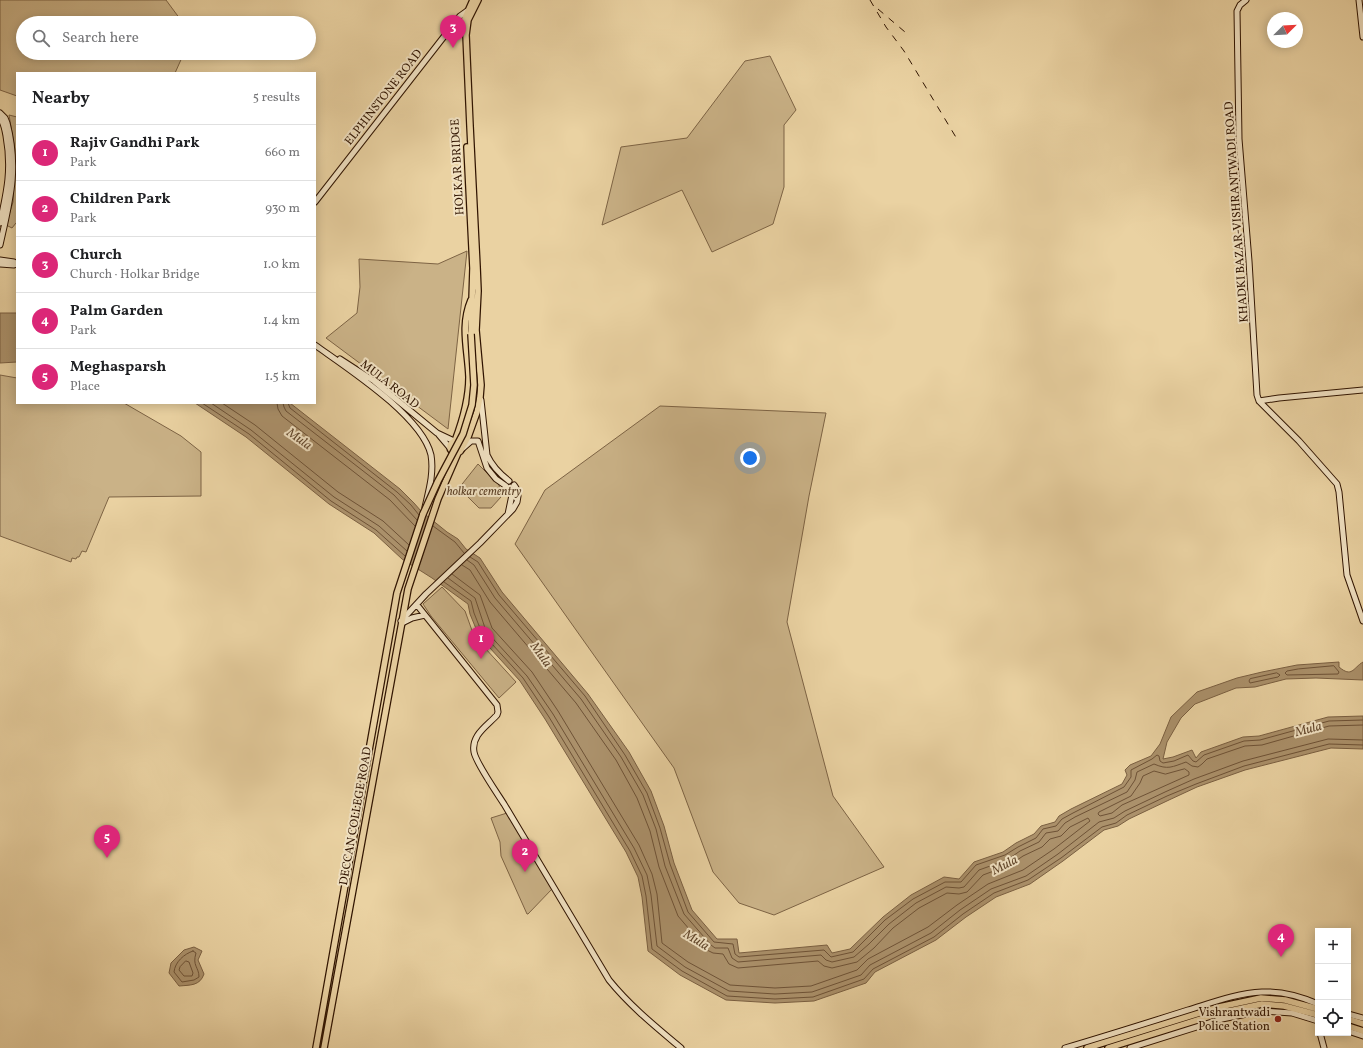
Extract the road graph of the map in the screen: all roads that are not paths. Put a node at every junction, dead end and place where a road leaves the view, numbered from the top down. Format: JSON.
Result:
{"nodes":[{"id":1,"x":473,"y":0,"type":"edge"},
{"id":2,"x":478,"y":0,"type":"edge"},
{"id":3,"x":1246,"y":0,"type":"edge"},
{"id":4,"x":1359,"y":0,"type":"edge"},
{"id":5,"x":469,"y":12,"type":"junction"},
{"id":6,"x":1363,"y":37,"type":"edge"},
{"id":7,"x":0,"y":113,"type":"edge"},
{"id":8,"x":0,"y":118,"type":"edge"},
{"id":9,"x":316,"y":201,"type":"edge"},
{"id":10,"x":0,"y":223,"type":"edge"},
{"id":11,"x":0,"y":245,"type":"edge"},
{"id":12,"x":0,"y":260,"type":"edge"},
{"id":13,"x":16,"y":263,"type":"edge"},
{"id":14,"x":0,"y":264,"type":"edge"},
{"id":15,"x":16,"y":264,"type":"edge"},
{"id":16,"x":473,"y":296,"type":"junction"},
{"id":17,"x":316,"y":342,"type":"edge"},
{"id":18,"x":316,"y":346,"type":"edge"},
{"id":19,"x":365,"y":380,"type":"junction"},
{"id":20,"x":1363,"y":390,"type":"edge"},
{"id":21,"x":480,"y":397,"type":"junction"},
{"id":22,"x":1259,"y":401,"type":"junction"},
{"id":23,"x":437,"y":433,"type":"junction"},
{"id":24,"x":455,"y":441,"type":"junction"},
{"id":25,"x":463,"y":447,"type":"junction"},
{"id":26,"x":450,"y":448,"type":"junction"},
{"id":27,"x":458,"y":453,"type":"junction"},
{"id":28,"x":509,"y":481,"type":"junction"},
{"id":29,"x":514,"y":485,"type":"junction"},
{"id":30,"x":508,"y":488,"type":"junction"},
{"id":31,"x":423,"y":514,"type":"junction"},
{"id":32,"x":508,"y":515,"type":"junction"},
{"id":33,"x":417,"y":605,"type":"junction"},
{"id":34,"x":425,"y":615,"type":"junction"},
{"id":35,"x":411,"y":616,"type":"junction"},
{"id":36,"x":1363,"y":621,"type":"edge"},
{"id":37,"x":401,"y":623,"type":"junction"},
{"id":38,"x":1315,"y":1003,"type":"edge"},
{"id":39,"x":1315,"y":1008,"type":"edge"},
{"id":40,"x":1351,"y":1015,"type":"edge"},
{"id":41,"x":1363,"y":1018,"type":"edge"},
{"id":42,"x":1315,"y":1019,"type":"edge"},
{"id":43,"x":1315,"y":1019,"type":"edge"},
{"id":44,"x":1351,"y":1020,"type":"edge"},
{"id":45,"x":1363,"y":1024,"type":"edge"},
{"id":46,"x":1351,"y":1027,"type":"edge"},
{"id":47,"x":1363,"y":1031,"type":"edge"},
{"id":48,"x":1351,"y":1032,"type":"edge"},
{"id":49,"x":1321,"y":1036,"type":"edge"},
{"id":50,"x":1363,"y":1036,"type":"edge"},
{"id":51,"x":316,"y":1048,"type":"edge"},
{"id":52,"x":324,"y":1048,"type":"edge"},
{"id":53,"x":682,"y":1048,"type":"edge"},
{"id":54,"x":1065,"y":1048,"type":"edge"},
{"id":55,"x":1087,"y":1048,"type":"edge"},
{"id":56,"x":1108,"y":1048,"type":"edge"},
{"id":57,"x":1130,"y":1048,"type":"edge"},
{"id":58,"x":1324,"y":1048,"type":"edge"}],
"edges":[{"from":1,"to":5,"type":"main road","name":"HOLKAR BRIDGE"},
{"from":2,"to":5,"type":"main road","name":"ELPHINSTONE ROAD"},
{"from":3,"to":22,"type":"street","name":"KHADKI BAZAR-VISHRANTWADI ROAD"},
{"from":4,"to":6,"type":"street"},
{"from":5,"to":9,"type":"street","name":"ELPHINSTONE ROAD"},
{"from":5,"to":16,"type":"main road","name":"HOLKAR BRIDGE"},
{"from":5,"to":21,"type":"main road","name":"ELPHINSTONE ROAD"},
{"from":7,"to":11,"type":"street"},
{"from":8,"to":10,"type":"street"},
{"from":12,"to":13,"type":"street"},
{"from":14,"to":15,"type":"street"},
{"from":16,"to":24,"type":"main road"},
{"from":16,"to":31,"type":"main road","name":"HOLKAR BRIDGE","bridge":true},
{"from":17,"to":19,"type":"street","name":"MULA ROAD"},
{"from":18,"to":19,"type":"street","name":"MULA ROAD"},
{"from":19,"to":23,"type":"street","name":"MULA ROAD"},
{"from":19,"to":31,"type":"street","bridge":true},
{"from":20,"to":22,"type":"street"},
{"from":21,"to":25,"type":"main road","name":"ELPHINSTONE ROAD"},
{"from":21,"to":28,"type":"street"},
{"from":22,"to":36,"type":"street"},
{"from":23,"to":24,"type":"street","name":"MULA ROAD"},
{"from":23,"to":26,"type":"street"},
{"from":24,"to":25,"type":"main road"},
{"from":24,"to":26,"type":"main road"},
{"from":25,"to":27,"type":"main road"},
{"from":25,"to":30,"type":"street"},
{"from":26,"to":27,"type":"main road"},
{"from":27,"to":37,"type":"main road","name":"DECCAN COLLEGE ROAD"},
{"from":28,"to":29,"type":"street"},
{"from":28,"to":30,"type":"street"},
{"from":29,"to":30,"type":"street"},
{"from":29,"to":32,"type":"street"},
{"from":30,"to":32,"type":"street"},
{"from":31,"to":51,"type":"main road","name":"DECCAN COLLEGE ROAD"},
{"from":32,"to":33,"type":"street"},
{"from":33,"to":34,"type":"street"},
{"from":33,"to":35,"type":"street"},
{"from":34,"to":35,"type":"street"},
{"from":34,"to":53,"type":"street"},
{"from":35,"to":37,"type":"street"},
{"from":37,"to":52,"type":"main road","name":"DECCAN COLLEGE ROAD"},
{"from":38,"to":54,"type":"street"},
{"from":39,"to":55,"type":"main road"},
{"from":40,"to":41,"type":"street"},
{"from":42,"to":56,"type":"main road"},
{"from":43,"to":57,"type":"street"},
{"from":44,"to":45,"type":"main road"},
{"from":46,"to":47,"type":"main road"},
{"from":48,"to":50,"type":"street"},
{"from":49,"to":58,"type":"street"}]}
